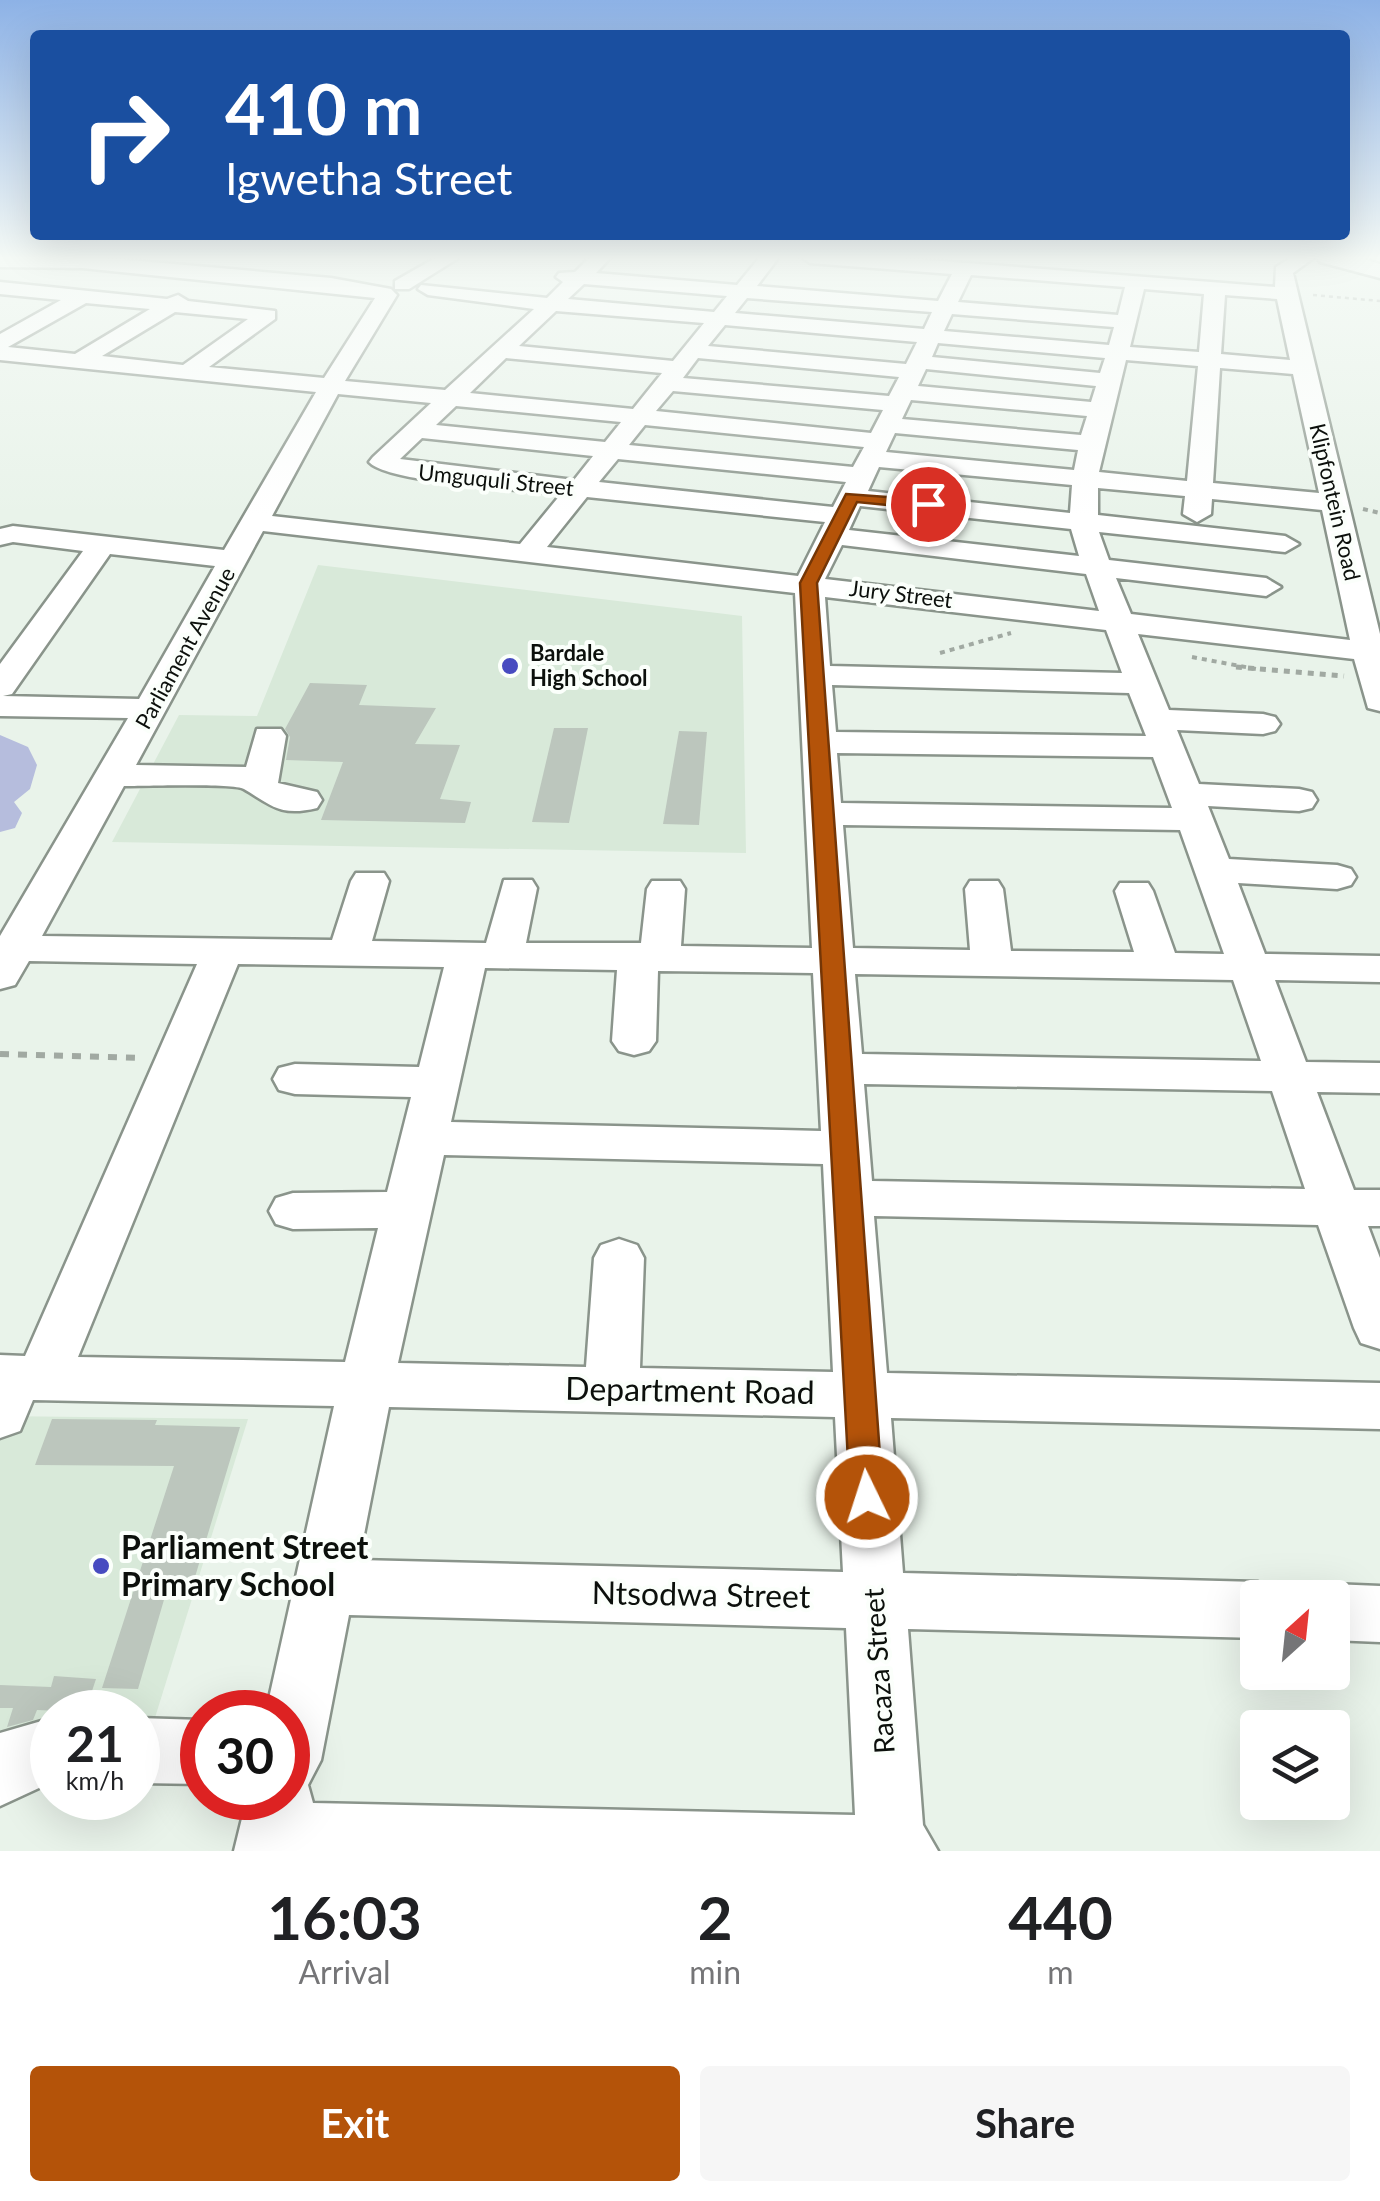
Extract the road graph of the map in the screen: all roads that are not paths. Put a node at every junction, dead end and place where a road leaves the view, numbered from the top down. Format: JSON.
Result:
{"nodes":[{"id":1,"x":108,"y":343,"type":"edge"},
{"id":2,"x":228,"y":343,"type":"edge"},
{"id":3,"x":364,"y":343,"type":"edge"},
{"id":4,"x":509,"y":343,"type":"edge"},
{"id":5,"x":698,"y":343,"type":"edge"},
{"id":6,"x":851,"y":343,"type":"edge"},
{"id":7,"x":926,"y":343,"type":"edge"},
{"id":8,"x":1017,"y":343,"type":"edge"},
{"id":9,"x":1120,"y":343,"type":"edge"},
{"id":10,"x":1210,"y":343,"type":"edge"},
{"id":11,"x":1302,"y":343,"type":"edge"},
{"id":12,"x":501,"y":351,"type":"junction"},
{"id":13,"x":1118,"y":352,"type":"junction"},
{"id":14,"x":0,"y":354,"type":"edge"},
{"id":15,"x":846,"y":354,"type":"dead end"},
{"id":16,"x":1208,"y":360,"type":"junction"},
{"id":17,"x":79,"y":361,"type":"junction"},
{"id":18,"x":678,"y":367,"type":"junction"},
{"id":19,"x":1304,"y":368,"type":"junction"},
{"id":20,"x":190,"y":371,"type":"junction"},
{"id":21,"x":1110,"y":381,"type":"junction"},
{"id":22,"x":574,"y":382,"type":"dead end"},
{"id":23,"x":330,"y":387,"type":"junction"},
{"id":24,"x":448,"y":398,"type":"junction"},
{"id":25,"x":550,"y":408,"type":"junction"},
{"id":26,"x":1103,"y":410,"type":"junction"},
{"id":27,"x":640,"y":417,"type":"junction"},
{"id":28,"x":413,"y":430,"type":"junction"},
{"id":29,"x":878,"y":443,"type":"junction"},
{"id":30,"x":1093,"y":444,"type":"junction"},
{"id":31,"x":613,"y":451,"type":"junction"},
{"id":32,"x":410,"y":470,"type":"junction"},
{"id":33,"x":500,"y":480,"type":"junction"},
{"id":34,"x":1088,"y":480,"type":"junction"},
{"id":35,"x":584,"y":489,"type":"junction"},
{"id":36,"x":1197,"y":489,"type":"junction"},
{"id":37,"x":382,"y":495,"type":"dead end"},
{"id":38,"x":637,"y":495,"type":"junction"},
{"id":39,"x":1335,"y":503,"type":"junction"},
{"id":40,"x":738,"y":506,"type":"junction"},
{"id":41,"x":477,"y":508,"type":"dead end"},
{"id":42,"x":1083,"y":520,"type":"junction"},
{"id":43,"x":621,"y":521,"type":"dead end"},
{"id":44,"x":254,"y":522,"type":"junction"},
{"id":45,"x":1197,"y":533,"type":"junction"},
{"id":46,"x":722,"y":534,"type":"dead end"},
{"id":47,"x":0,"y":537,"type":"edge"},
{"id":48,"x":1286,"y":544,"type":"dead end"},
{"id":49,"x":102,"y":545,"type":"junction"},
{"id":50,"x":528,"y":552,"type":"junction"},
{"id":51,"x":234,"y":560,"type":"junction"},
{"id":52,"x":1098,"y":567,"type":"junction"},
{"id":53,"x":809,"y":583,"type":"junction"},
{"id":54,"x":1266,"y":587,"type":"dead end"},
{"id":55,"x":817,"y":676,"type":"junction"},
{"id":56,"x":1374,"y":678,"type":"edge"},
{"id":57,"x":1140,"y":686,"type":"junction"},
{"id":58,"x":0,"y":688,"type":"edge"},
{"id":59,"x":0,"y":706,"type":"edge"},
{"id":60,"x":152,"y":709,"type":"junction"},
{"id":61,"x":1263,"y":724,"type":"dead end"},
{"id":62,"x":269,"y":736,"type":"dead end"},
{"id":63,"x":820,"y":742,"type":"junction"},
{"id":64,"x":114,"y":775,"type":"junction"},
{"id":65,"x":260,"y":778,"type":"junction"},
{"id":66,"x":304,"y":800,"type":"dead end"},
{"id":67,"x":1299,"y":800,"type":"dead end"},
{"id":68,"x":1187,"y":806,"type":"junction"},
{"id":69,"x":824,"y":814,"type":"junction"},
{"id":70,"x":1214,"y":870,"type":"junction"},
{"id":71,"x":1337,"y":877,"type":"dead end"},
{"id":72,"x":370,"y":881,"type":"dead end"},
{"id":73,"x":518,"y":888,"type":"dead end"},
{"id":74,"x":984,"y":888,"type":"dead end"},
{"id":75,"x":666,"y":889,"type":"dead end"},
{"id":76,"x":1134,"y":891,"type":"dead end"},
{"id":77,"x":224,"y":948,"type":"junction"},
{"id":78,"x":349,"y":950,"type":"junction"},
{"id":79,"x":486,"y":953,"type":"junction"},
{"id":80,"x":649,"y":956,"type":"junction"},
{"id":81,"x":5,"y":957,"type":"edge"},
{"id":82,"x":832,"y":959,"type":"junction"},
{"id":83,"x":992,"y":962,"type":"junction"},
{"id":84,"x":1159,"y":965,"type":"junction"},
{"id":85,"x":1246,"y":967,"type":"junction"},
{"id":86,"x":1380,"y":969,"type":"edge"},
{"id":87,"x":634,"y":1041,"type":"dead end"},
{"id":88,"x":839,"y":1069,"type":"junction"},
{"id":89,"x":1286,"y":1076,"type":"junction"},
{"id":90,"x":295,"y":1078,"type":"dead end"},
{"id":91,"x":1380,"y":1078,"type":"edge"},
{"id":92,"x":437,"y":1083,"type":"junction"},
{"id":93,"x":424,"y":1138,"type":"junction"},
{"id":94,"x":844,"y":1148,"type":"junction"},
{"id":95,"x":847,"y":1198,"type":"junction"},
{"id":96,"x":1358,"y":1207,"type":"edge"},
{"id":97,"x":293,"y":1210,"type":"dead end"},
{"id":98,"x":408,"y":1210,"type":"junction"},
{"id":99,"x":618,"y":1258,"type":"dead end"},
{"id":100,"x":1380,"y":1328,"type":"edge"},
{"id":101,"x":366,"y":1385,"type":"junction"},
{"id":102,"x":14,"y":1387,"type":"edge"},
{"id":103,"x":612,"y":1390,"type":"junction"},
{"id":104,"x":860,"y":1395,"type":"junction"},
{"id":105,"x":1380,"y":1406,"type":"edge"},
{"id":106,"x":324,"y":1587,"type":"junction"},
{"id":107,"x":874,"y":1599,"type":"junction"},
{"id":108,"x":1240,"y":1609,"type":"edge"},
{"id":109,"x":1350,"y":1613,"type":"edge"},
{"id":110,"x":1380,"y":1614,"type":"edge"},
{"id":111,"x":302,"y":1690,"type":"edge"},
{"id":112,"x":30,"y":1756,"type":"edge"},
{"id":113,"x":0,"y":1774,"type":"edge"},
{"id":114,"x":310,"y":1795,"type":"edge"},
{"id":115,"x":891,"y":1851,"type":"edge"},
{"id":116,"x":904,"y":1851,"type":"edge"}],
"edges":[{"from":1,"to":17,"type":"street"},
{"from":2,"to":20,"type":"street"},
{"from":3,"to":23,"type":"street","name":"Parliament Avenue"},
{"from":4,"to":12,"type":"street","name":"Umguquli Street"},
{"from":5,"to":18,"type":"street"},
{"from":6,"to":15,"type":"street"},
{"from":7,"to":29,"type":"street"},
{"from":8,"to":13,"type":"street"},
{"from":9,"to":13,"type":"street"},
{"from":10,"to":16,"type":"street"},
{"from":11,"to":19,"type":"street","name":"Klipfontein Road"},
{"from":12,"to":18,"type":"street"},
{"from":12,"to":24,"type":"street","name":"Umguquli Street"},
{"from":13,"to":16,"type":"street"},
{"from":13,"to":21,"type":"street"},
{"from":14,"to":17,"type":"street"},
{"from":16,"to":19,"type":"street"},
{"from":16,"to":36,"type":"street"},
{"from":17,"to":20,"type":"street"},
{"from":18,"to":27,"type":"street"},
{"from":18,"to":29,"type":"street"},
{"from":18,"to":29,"type":"street"},
{"from":19,"to":39,"type":"street","name":"Klipfontein Road"},
{"from":20,"to":23,"type":"street"},
{"from":21,"to":26,"type":"street"},
{"from":21,"to":29,"type":"street"},
{"from":22,"to":25,"type":"street"},
{"from":23,"to":24,"type":"street"},
{"from":23,"to":44,"type":"street","name":"Parliament Avenue"},
{"from":24,"to":25,"type":"street"},
{"from":24,"to":28,"type":"street","name":"Umguquli Street"},
{"from":25,"to":27,"type":"street"},
{"from":26,"to":29,"type":"street"},
{"from":26,"to":30,"type":"street"},
{"from":27,"to":29,"type":"street"},
{"from":27,"to":31,"type":"street"},
{"from":28,"to":31,"type":"street"},
{"from":28,"to":32,"type":"street","name":"Umguquli Street"},
{"from":29,"to":30,"type":"street"},
{"from":29,"to":31,"type":"street"},
{"from":29,"to":34,"type":"street"},
{"from":29,"to":40,"type":"street","name":"Umguquli Street"},
{"from":29,"to":42,"type":"street"},
{"from":29,"to":52,"type":"street"},
{"from":29,"to":53,"type":"street"},
{"from":30,"to":34,"type":"street"},
{"from":31,"to":35,"type":"street"},
{"from":32,"to":33,"type":"street","name":"Umguquli Street"},
{"from":32,"to":37,"type":"street"},
{"from":33,"to":35,"type":"street","name":"Umguquli Street"},
{"from":33,"to":41,"type":"street"},
{"from":34,"to":36,"type":"street"},
{"from":34,"to":42,"type":"street"},
{"from":35,"to":38,"type":"street","name":"Umguquli Street"},
{"from":35,"to":50,"type":"street"},
{"from":36,"to":39,"type":"street"},
{"from":36,"to":45,"type":"street"},
{"from":38,"to":40,"type":"street","name":"Umguquli Street"},
{"from":38,"to":43,"type":"street"},
{"from":39,"to":56,"type":"street","name":"Klipfontein Road"},
{"from":40,"to":46,"type":"street"},
{"from":42,"to":45,"type":"street"},
{"from":42,"to":52,"type":"street"},
{"from":44,"to":50,"type":"street","name":"Jury Street"},
{"from":44,"to":51,"type":"street","name":"Parliament Avenue"},
{"from":45,"to":48,"type":"street"},
{"from":47,"to":49,"type":"street"},
{"from":49,"to":51,"type":"street"},
{"from":49,"to":58,"type":"street"},
{"from":50,"to":53,"type":"street","name":"Jury Street"},
{"from":51,"to":60,"type":"street","name":"Parliament Avenue"},
{"from":52,"to":54,"type":"street"},
{"from":52,"to":57,"type":"street"},
{"from":53,"to":55,"type":"street","name":"Racaza Street"},
{"from":53,"to":57,"type":"street","name":"Jury Street"},
{"from":55,"to":57,"type":"street"},
{"from":55,"to":63,"type":"street","name":"Racaza Street"},
{"from":56,"to":57,"type":"street","name":"Jury Street"},
{"from":57,"to":61,"type":"street"},
{"from":57,"to":63,"type":"street"},
{"from":57,"to":68,"type":"street"},
{"from":59,"to":60,"type":"street"},
{"from":60,"to":64,"type":"street","name":"Parliament Avenue"},
{"from":62,"to":65,"type":"street"},
{"from":63,"to":69,"type":"street","name":"Racaza Street"},
{"from":64,"to":65,"type":"street"},
{"from":64,"to":81,"type":"street","name":"Parliament Avenue"},
{"from":65,"to":66,"type":"street"},
{"from":67,"to":68,"type":"street"},
{"from":68,"to":69,"type":"street"},
{"from":68,"to":70,"type":"street"},
{"from":69,"to":82,"type":"street","name":"Racaza Street"},
{"from":70,"to":71,"type":"street"},
{"from":70,"to":85,"type":"street"},
{"from":72,"to":78,"type":"street"},
{"from":73,"to":79,"type":"street"},
{"from":74,"to":83,"type":"street"},
{"from":75,"to":80,"type":"street"},
{"from":76,"to":84,"type":"street"},
{"from":77,"to":78,"type":"street"},
{"from":77,"to":81,"type":"street"},
{"from":77,"to":102,"type":"street"},
{"from":78,"to":79,"type":"street"},
{"from":79,"to":80,"type":"street"},
{"from":79,"to":92,"type":"street"},
{"from":80,"to":82,"type":"street"},
{"from":80,"to":87,"type":"street"},
{"from":82,"to":83,"type":"street"},
{"from":82,"to":88,"type":"street","name":"Racaza Street"},
{"from":83,"to":84,"type":"street"},
{"from":84,"to":85,"type":"street"},
{"from":85,"to":86,"type":"street"},
{"from":85,"to":89,"type":"street"},
{"from":88,"to":89,"type":"street"},
{"from":88,"to":94,"type":"street","name":"Racaza Street"},
{"from":89,"to":91,"type":"street"},
{"from":89,"to":96,"type":"street"},
{"from":90,"to":92,"type":"street"},
{"from":92,"to":93,"type":"street"},
{"from":93,"to":94,"type":"street"},
{"from":93,"to":98,"type":"street"},
{"from":94,"to":95,"type":"street","name":"Racaza Street"},
{"from":95,"to":96,"type":"street"},
{"from":95,"to":104,"type":"street","name":"Racaza Street"},
{"from":96,"to":100,"type":"street"},
{"from":97,"to":98,"type":"street"},
{"from":98,"to":101,"type":"street"},
{"from":99,"to":103,"type":"street"},
{"from":101,"to":102,"type":"street","name":"Department Road"},
{"from":101,"to":103,"type":"street","name":"Department Road"},
{"from":101,"to":106,"type":"street"},
{"from":103,"to":104,"type":"street","name":"Department Road"},
{"from":104,"to":105,"type":"street","name":"Department Road"},
{"from":104,"to":107,"type":"street","name":"Racaza Street"},
{"from":106,"to":107,"type":"street","name":"Ntsodwa Street"},
{"from":106,"to":111,"type":"street"},
{"from":107,"to":108,"type":"street","name":"Ntsodwa Street"},
{"from":107,"to":115,"type":"street","name":"Racaza Street"},
{"from":109,"to":110,"type":"street"},
{"from":112,"to":113,"type":"street"},
{"from":114,"to":115,"type":"street"},
{"from":115,"to":116,"type":"street"}]}
